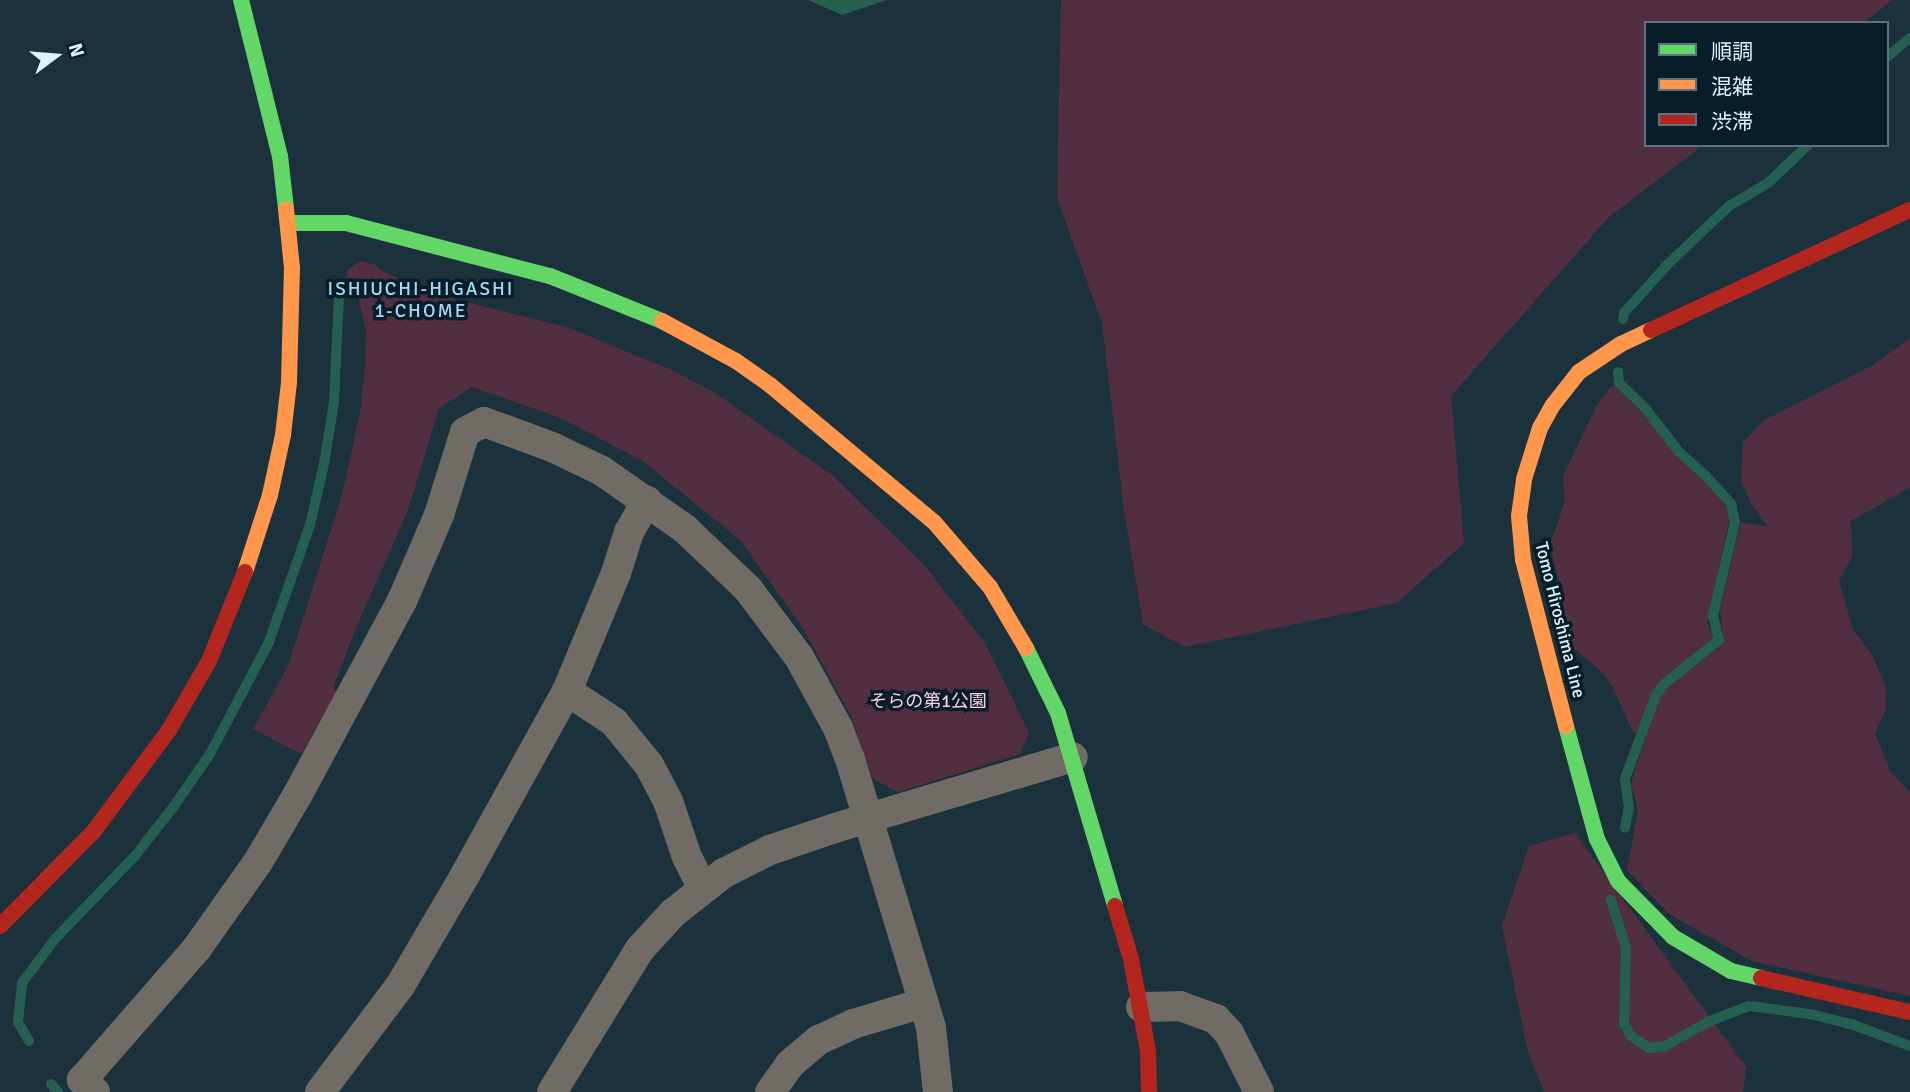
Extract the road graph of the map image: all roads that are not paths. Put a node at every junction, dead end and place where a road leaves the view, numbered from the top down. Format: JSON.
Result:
{"nodes":[{"id":1,"x":241,"y":0,"type":"edge"},
{"id":2,"x":1910,"y":210,"type":"edge"},
{"id":3,"x":289,"y":223,"type":"junction"},
{"id":4,"x":648,"y":501,"type":"junction"},
{"id":5,"x":567,"y":691,"type":"junction"},
{"id":6,"x":1073,"y":757,"type":"junction"},
{"id":7,"x":869,"y":818,"type":"junction"},
{"id":8,"x":703,"y":888,"type":"junction"},
{"id":9,"x":0,"y":926,"type":"edge"},
{"id":10,"x":923,"y":1003,"type":"junction"},
{"id":11,"x":1141,"y":1007,"type":"junction"},
{"id":12,"x":1910,"y":1012,"type":"edge"},
{"id":13,"x":95,"y":1092,"type":"edge"},
{"id":14,"x":320,"y":1092,"type":"edge"},
{"id":15,"x":552,"y":1092,"type":"edge"},
{"id":16,"x":770,"y":1092,"type":"edge"},
{"id":17,"x":938,"y":1092,"type":"edge"},
{"id":18,"x":1149,"y":1092,"type":"edge"},
{"id":19,"x":1259,"y":1092,"type":"edge"}],
"edges":[{"from":1,"to":3,"type":"street"},
{"from":2,"to":12,"type":"street","name":"Tomo Hiroshima Line"},
{"from":3,"to":6,"type":"street"},
{"from":3,"to":9,"type":"street"},
{"from":4,"to":5,"type":"street"},
{"from":4,"to":7,"type":"street"},
{"from":4,"to":13,"type":"street"},
{"from":5,"to":8,"type":"street"},
{"from":5,"to":14,"type":"street"},
{"from":6,"to":7,"type":"street"},
{"from":6,"to":11,"type":"street"},
{"from":7,"to":8,"type":"street"},
{"from":7,"to":10,"type":"street"},
{"from":8,"to":15,"type":"street"},
{"from":10,"to":16,"type":"street"},
{"from":10,"to":17,"type":"street"},
{"from":11,"to":18,"type":"street"},
{"from":11,"to":19,"type":"street"}]}
